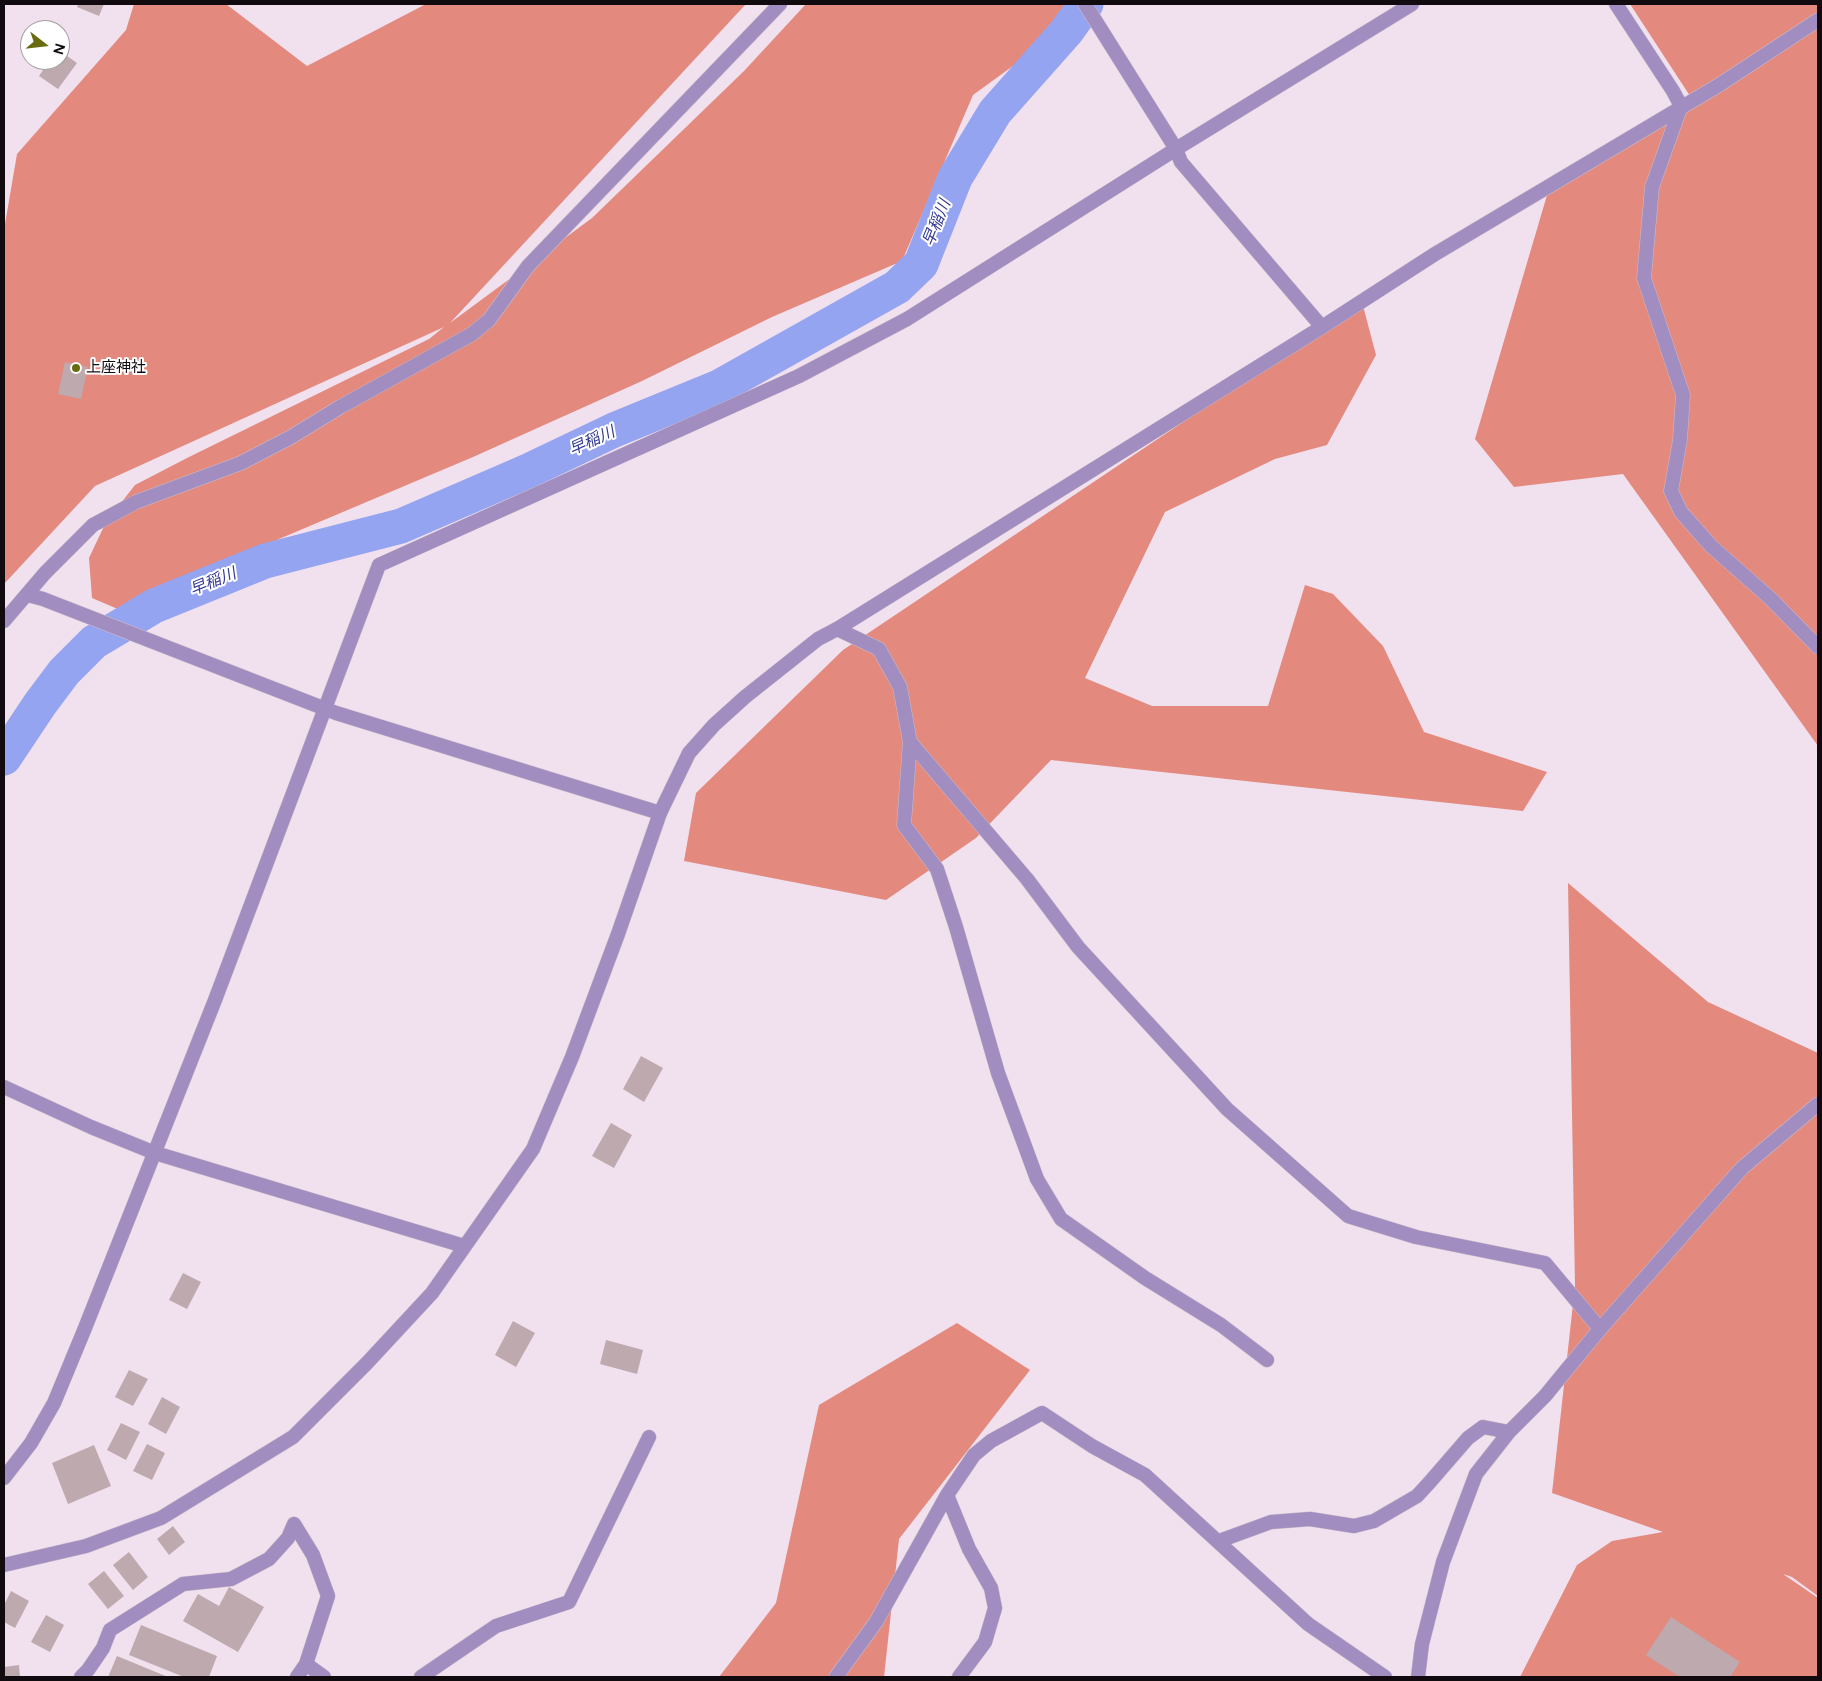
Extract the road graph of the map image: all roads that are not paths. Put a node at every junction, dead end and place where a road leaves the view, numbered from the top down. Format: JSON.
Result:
{"nodes":[{"id":1,"x":780,"y":4,"type":"edge"},
{"id":2,"x":1085,"y":4,"type":"edge"},
{"id":3,"x":1412,"y":4,"type":"edge"},
{"id":4,"x":1616,"y":4,"type":"edge"},
{"id":5,"x":1818,"y":20,"type":"edge"},
{"id":6,"x":1680,"y":106,"type":"junction"},
{"id":7,"x":1176,"y":149,"type":"junction"},
{"id":8,"x":1322,"y":327,"type":"junction"},
{"id":9,"x":28,"y":595,"type":"junction"},
{"id":10,"x":4,"y":621,"type":"edge"},
{"id":11,"x":837,"y":629,"type":"junction"},
{"id":12,"x":1818,"y":646,"type":"edge"},
{"id":13,"x":326,"y":708,"type":"junction"},
{"id":14,"x":910,"y":742,"type":"junction"},
{"id":15,"x":660,"y":813,"type":"junction"},
{"id":16,"x":4,"y":1087,"type":"edge"},
{"id":17,"x":1818,"y":1104,"type":"edge"},
{"id":18,"x":155,"y":1153,"type":"junction"},
{"id":19,"x":464,"y":1246,"type":"junction"},
{"id":20,"x":1600,"y":1330,"type":"junction"},
{"id":21,"x":1267,"y":1360,"type":"dead end"},
{"id":22,"x":1509,"y":1432,"type":"junction"},
{"id":23,"x":649,"y":1437,"type":"dead end"},
{"id":24,"x":4,"y":1478,"type":"edge"},
{"id":25,"x":947,"y":1495,"type":"junction"},
{"id":26,"x":1219,"y":1542,"type":"junction"},
{"id":27,"x":4,"y":1565,"type":"edge"},
{"id":28,"x":306,"y":1664,"type":"junction"},
{"id":29,"x":81,"y":1677,"type":"edge"},
{"id":30,"x":297,"y":1677,"type":"edge"},
{"id":31,"x":324,"y":1677,"type":"edge"},
{"id":32,"x":422,"y":1677,"type":"edge"},
{"id":33,"x":836,"y":1677,"type":"edge"},
{"id":34,"x":959,"y":1677,"type":"edge"},
{"id":35,"x":1386,"y":1677,"type":"edge"},
{"id":36,"x":1418,"y":1677,"type":"edge"}],
"edges":[{"from":1,"to":9,"type":"street"},
{"from":2,"to":7,"type":"street"},
{"from":3,"to":7,"type":"street"},
{"from":4,"to":6,"type":"street"},
{"from":5,"to":6,"type":"street"},
{"from":6,"to":8,"type":"street"},
{"from":6,"to":12,"type":"street"},
{"from":7,"to":8,"type":"street"},
{"from":7,"to":13,"type":"street"},
{"from":8,"to":11,"type":"street"},
{"from":9,"to":10,"type":"street"},
{"from":9,"to":13,"type":"street"},
{"from":11,"to":14,"type":"street"},
{"from":11,"to":15,"type":"street"},
{"from":13,"to":15,"type":"street"},
{"from":13,"to":18,"type":"street"},
{"from":14,"to":20,"type":"street"},
{"from":14,"to":21,"type":"street"},
{"from":15,"to":19,"type":"street"},
{"from":16,"to":18,"type":"street"},
{"from":17,"to":20,"type":"street"},
{"from":18,"to":19,"type":"street"},
{"from":18,"to":24,"type":"street"},
{"from":19,"to":27,"type":"street"},
{"from":20,"to":22,"type":"street"},
{"from":22,"to":26,"type":"street"},
{"from":22,"to":36,"type":"street"},
{"from":23,"to":32,"type":"street"},
{"from":25,"to":26,"type":"street"},
{"from":25,"to":33,"type":"street"},
{"from":25,"to":34,"type":"street"},
{"from":26,"to":35,"type":"street"},
{"from":28,"to":29,"type":"street"},
{"from":28,"to":30,"type":"street"},
{"from":28,"to":31,"type":"street"}]}
